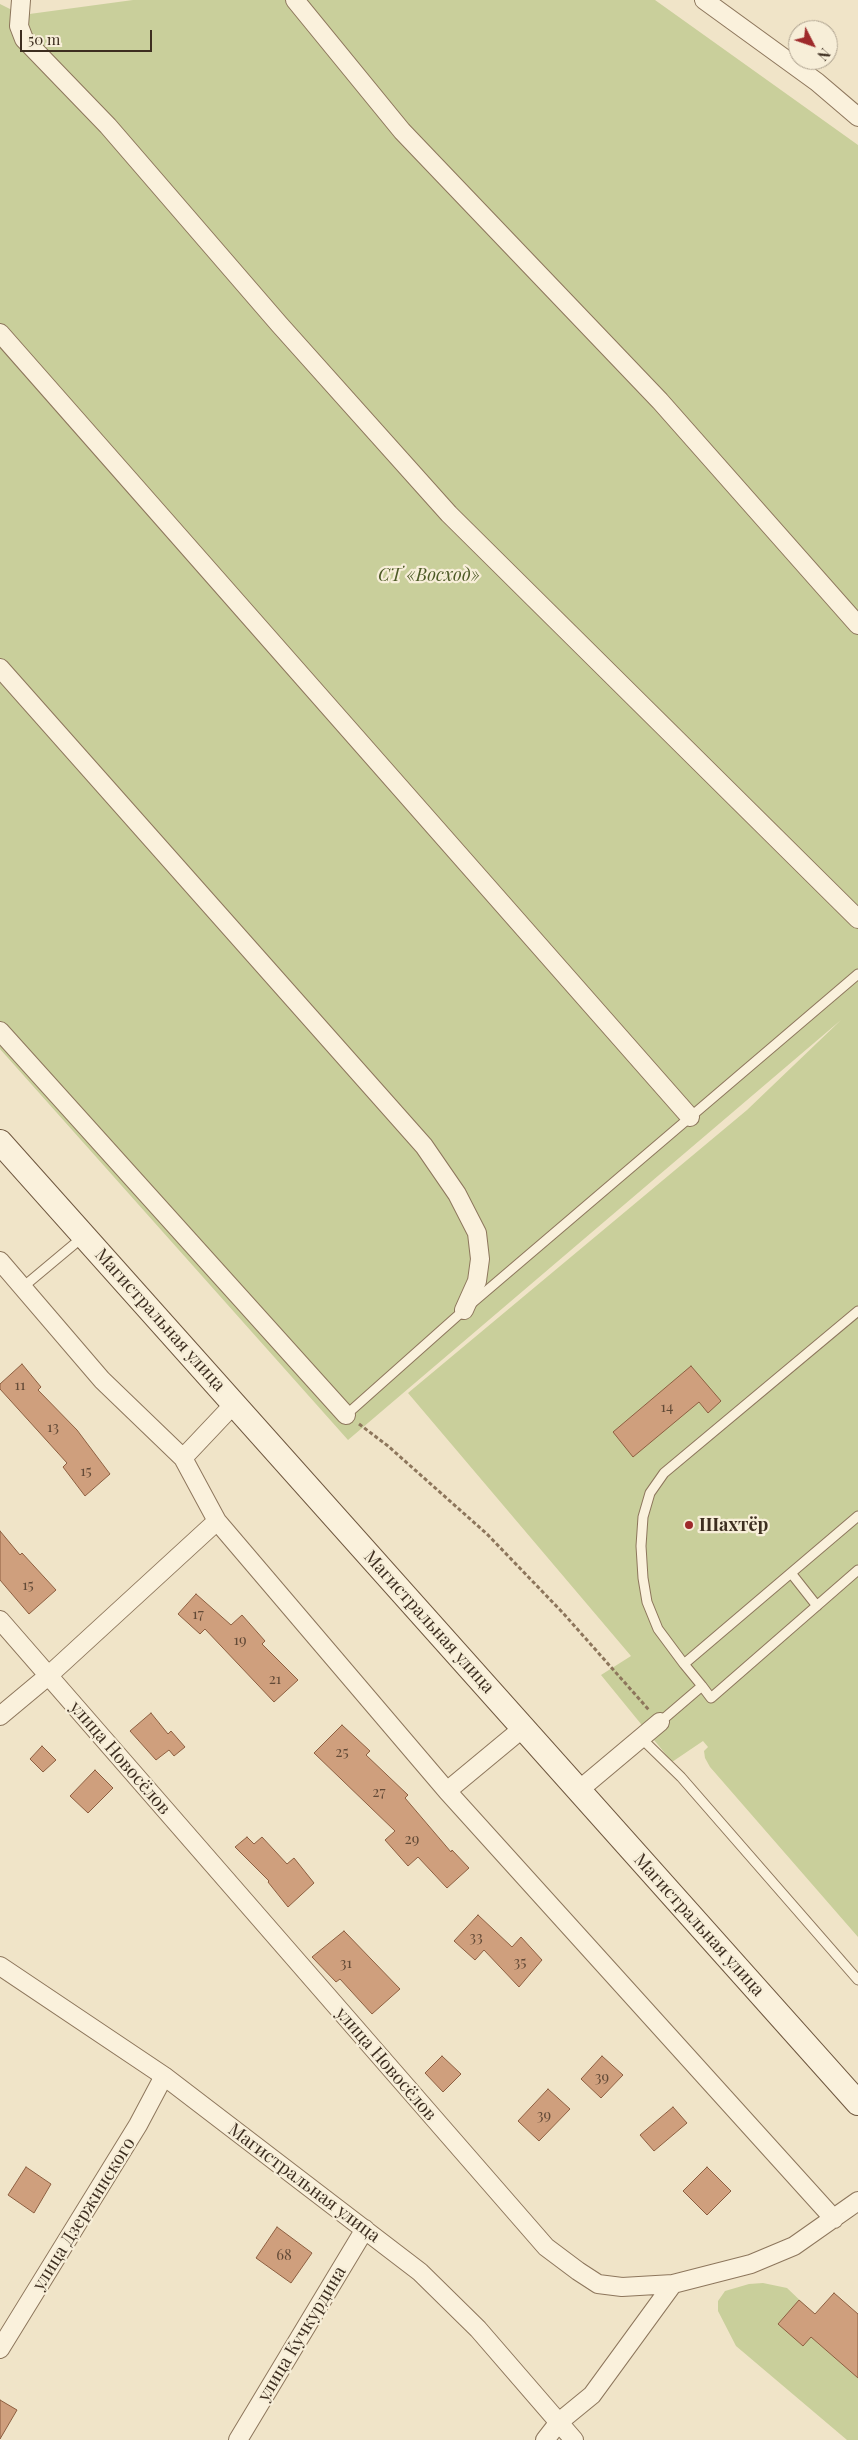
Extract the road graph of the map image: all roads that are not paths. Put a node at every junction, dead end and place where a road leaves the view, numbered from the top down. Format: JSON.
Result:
{"nodes":[{"id":1,"x":21,"y":0,"type":"edge"},
{"id":2,"x":295,"y":0,"type":"edge"},
{"id":3,"x":704,"y":0,"type":"edge"},
{"id":4,"x":858,"y":116,"type":"edge"},
{"id":5,"x":0,"y":333,"type":"edge"},
{"id":6,"x":858,"y":625,"type":"edge"},
{"id":7,"x":0,"y":668,"type":"edge"},
{"id":8,"x":858,"y":919,"type":"edge"},
{"id":9,"x":858,"y":974,"type":"edge"},
{"id":10,"x":0,"y":1031,"type":"edge"},
{"id":11,"x":690,"y":1117,"type":"junction"},
{"id":12,"x":0,"y":1142,"type":"edge"},
{"id":13,"x":84,"y":1236,"type":"junction"},
{"id":14,"x":0,"y":1260,"type":"edge"},
{"id":15,"x":23,"y":1287,"type":"junction"},
{"id":16,"x":464,"y":1310,"type":"junction"},
{"id":17,"x":858,"y":1311,"type":"edge"},
{"id":18,"x":234,"y":1404,"type":"junction"},
{"id":19,"x":346,"y":1415,"type":"joint"},
{"id":20,"x":182,"y":1458,"type":"junction"},
{"id":21,"x":858,"y":1516,"type":"edge"},
{"id":22,"x":217,"y":1521,"type":"junction"},
{"id":23,"x":858,"y":1570,"type":"edge"},
{"id":24,"x":791,"y":1573,"type":"junction"},
{"id":25,"x":817,"y":1606,"type":"junction"},
{"id":26,"x":0,"y":1620,"type":"edge"},
{"id":27,"x":684,"y":1664,"type":"junction"},
{"id":28,"x":48,"y":1676,"type":"junction"},
{"id":29,"x":702,"y":1686,"type":"junction"},
{"id":30,"x":0,"y":1716,"type":"edge"},
{"id":31,"x":660,"y":1722,"type":"joint"},
{"id":32,"x":523,"y":1728,"type":"junction"},
{"id":33,"x":641,"y":1738,"type":"junction"},
{"id":34,"x":579,"y":1790,"type":"junction"},
{"id":35,"x":448,"y":1791,"type":"junction"},
{"id":36,"x":0,"y":1966,"type":"edge"},
{"id":37,"x":858,"y":1980,"type":"edge"},
{"id":38,"x":164,"y":2076,"type":"junction"},
{"id":39,"x":858,"y":2104,"type":"edge"},
{"id":40,"x":858,"y":2201,"type":"edge"},
{"id":41,"x":834,"y":2219,"type":"junction"},
{"id":42,"x":365,"y":2229,"type":"junction"},
{"id":43,"x":673,"y":2284,"type":"junction"},
{"id":44,"x":0,"y":2349,"type":"edge"},
{"id":45,"x":559,"y":2422,"type":"junction"},
{"id":46,"x":238,"y":2440,"type":"edge"},
{"id":47,"x":546,"y":2440,"type":"edge"},
{"id":48,"x":574,"y":2440,"type":"edge"}],
"edges":[{"from":1,"to":8,"type":"street"},
{"from":2,"to":6,"type":"street"},
{"from":3,"to":4,"type":"street"},
{"from":5,"to":11,"type":"street"},
{"from":7,"to":16,"type":"street"},
{"from":9,"to":11,"type":"lane"},
{"from":10,"to":19,"type":"street"},
{"from":11,"to":16,"type":"lane"},
{"from":12,"to":13,"type":"main road","name":"Магистральная улица"},
{"from":13,"to":15,"type":"lane"},
{"from":13,"to":18,"type":"main road","name":"Магистральная улица"},
{"from":14,"to":15,"type":"street"},
{"from":15,"to":20,"type":"street"},
{"from":16,"to":19,"type":"lane"},
{"from":17,"to":27,"type":"lane"},
{"from":18,"to":20,"type":"street"},
{"from":18,"to":32,"type":"main road","name":"Магистральная улица"},
{"from":20,"to":22,"type":"street"},
{"from":21,"to":24,"type":"lane"},
{"from":22,"to":28,"type":"street"},
{"from":22,"to":35,"type":"street"},
{"from":23,"to":25,"type":"lane"},
{"from":24,"to":25,"type":"lane"},
{"from":24,"to":27,"type":"lane"},
{"from":25,"to":29,"type":"lane"},
{"from":26,"to":28,"type":"street","name":"улица Новосёлов"},
{"from":27,"to":29,"type":"lane"},
{"from":28,"to":30,"type":"street"},
{"from":28,"to":43,"type":"street","name":"улица Новосёлов"},
{"from":29,"to":31,"type":"lane"},
{"from":31,"to":33,"type":"street"},
{"from":32,"to":34,"type":"main road","name":"Магистральная улица"},
{"from":32,"to":35,"type":"street"},
{"from":33,"to":34,"type":"street"},
{"from":33,"to":37,"type":"lane"},
{"from":34,"to":39,"type":"main road","name":"Магистральная улица"},
{"from":35,"to":41,"type":"street"},
{"from":36,"to":38,"type":"street","name":"Магистральная улица"},
{"from":38,"to":42,"type":"street","name":"Магистральная улица"},
{"from":38,"to":44,"type":"street","name":"улица Дзержинского"},
{"from":40,"to":41,"type":"street","name":"улица Новосёлов"},
{"from":41,"to":43,"type":"street","name":"улица Новосёлов"},
{"from":42,"to":45,"type":"street","name":"Магистральная улица"},
{"from":42,"to":46,"type":"street","name":"улица Кучкурдина"},
{"from":43,"to":45,"type":"street"},
{"from":45,"to":47,"type":"street"},
{"from":45,"to":48,"type":"street","name":"Магистральная улица"}]}
